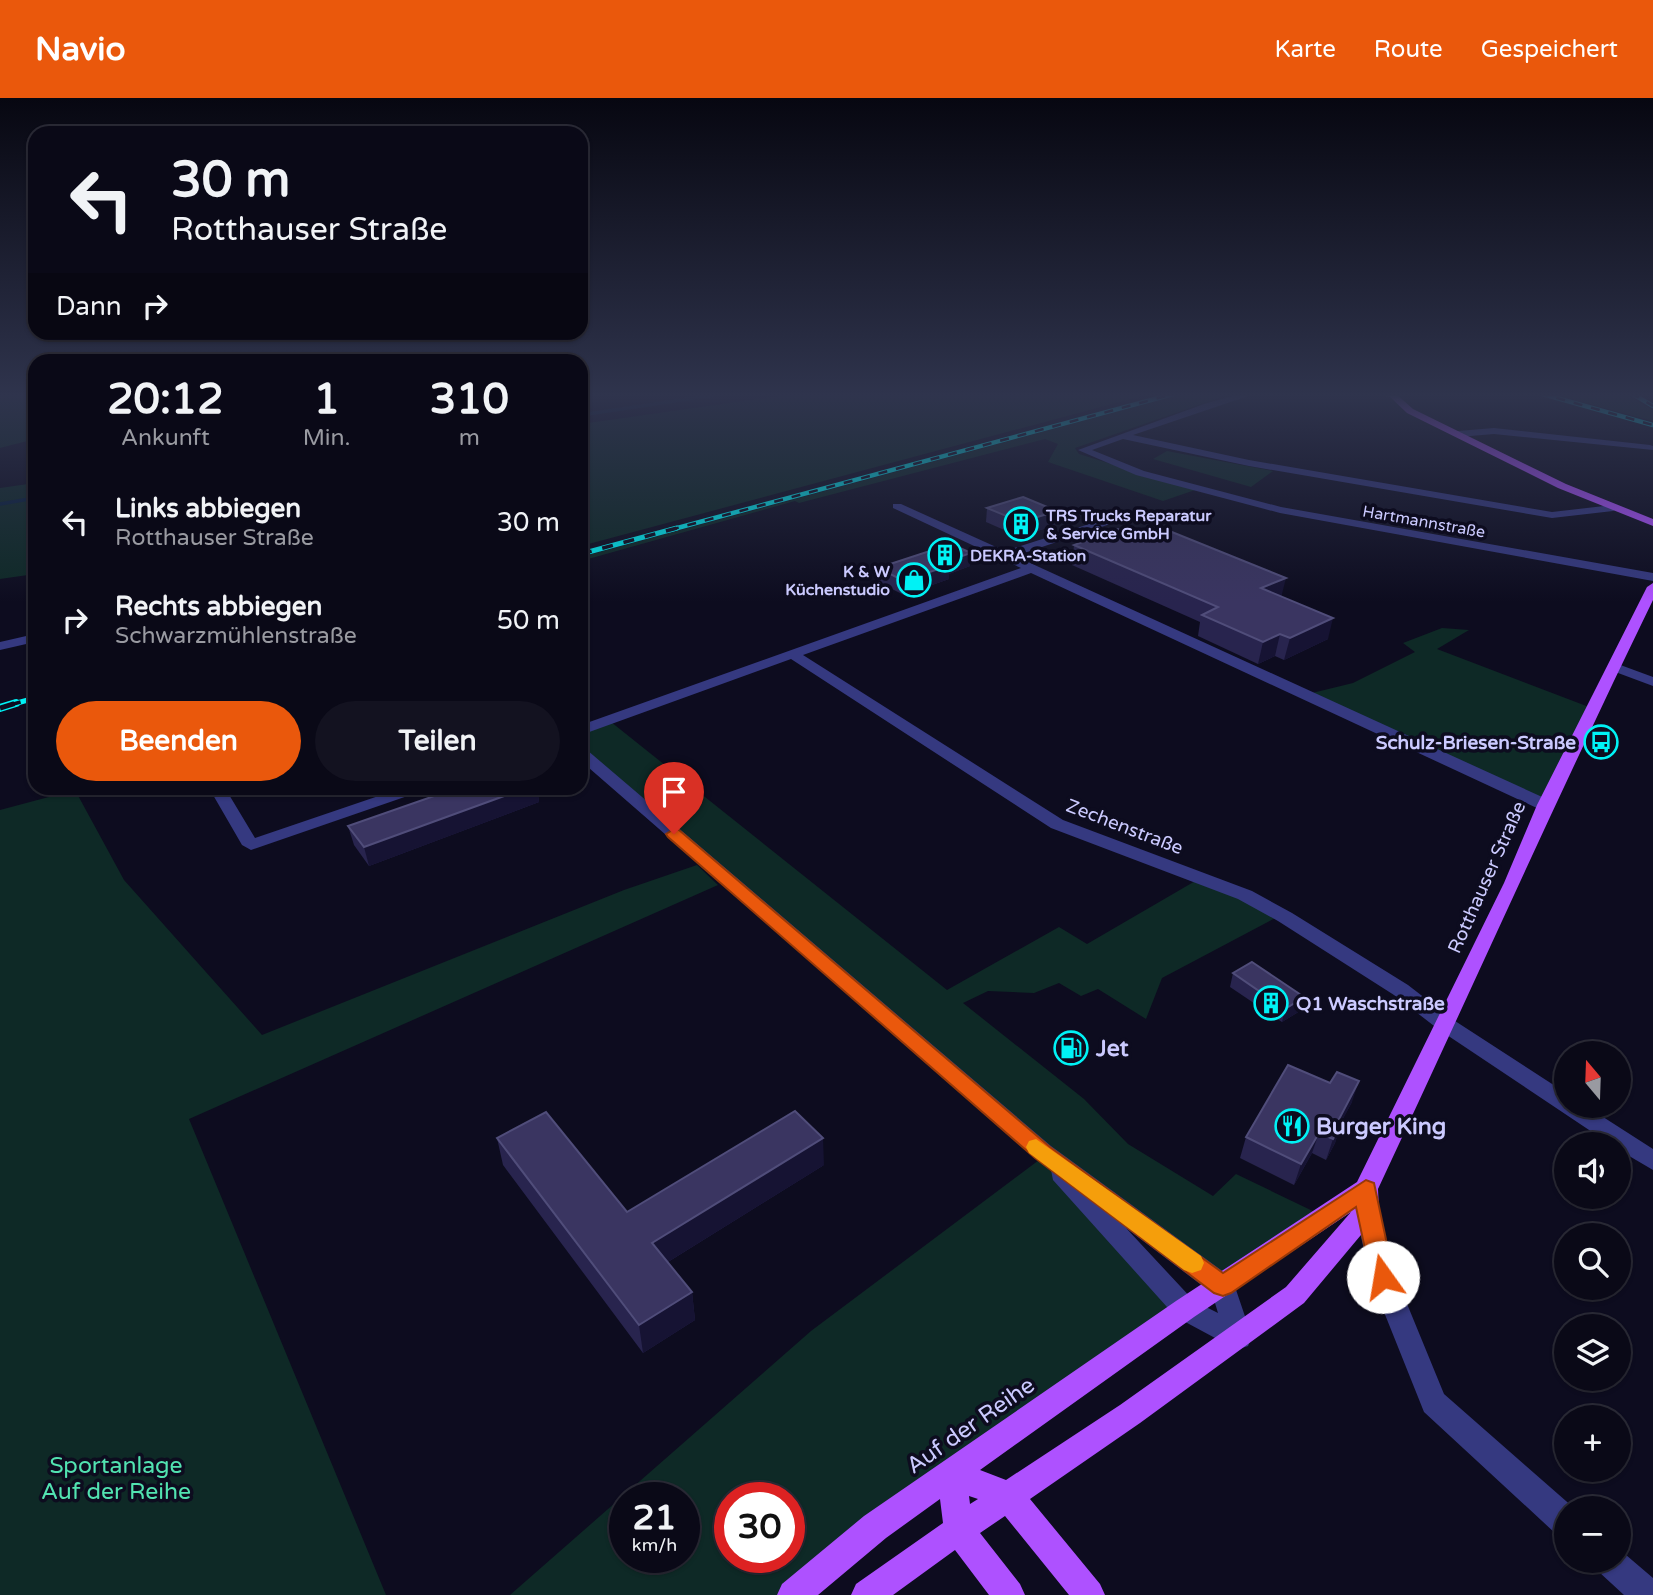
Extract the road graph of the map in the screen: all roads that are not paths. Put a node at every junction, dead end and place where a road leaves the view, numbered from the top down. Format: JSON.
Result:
{"nodes":[{"id":1,"x":1115,"y":463,"type":"edge"},
{"id":2,"x":1250,"y":463,"type":"edge"},
{"id":3,"x":1519,"y":463,"type":"edge"},
{"id":4,"x":897,"y":506,"type":"dead end"},
{"id":5,"x":1614,"y":508,"type":"junction"},
{"id":6,"x":1121,"y":517,"type":"dead end"},
{"id":7,"x":1653,"y":523,"type":"edge"},
{"id":8,"x":1003,"y":556,"type":"junction"},
{"id":9,"x":1030,"y":569,"type":"junction"},
{"id":10,"x":1653,"y":578,"type":"edge"},
{"id":11,"x":1653,"y":587,"type":"edge"},
{"id":12,"x":28,"y":640,"type":"edge"},
{"id":13,"x":0,"y":646,"type":"edge"},
{"id":14,"x":794,"y":655,"type":"junction"},
{"id":15,"x":1615,"y":667,"type":"junction"},
{"id":16,"x":1653,"y":682,"type":"edge"},
{"id":17,"x":588,"y":728,"type":"edge"},
{"id":18,"x":588,"y":760,"type":"edge"},
{"id":19,"x":220,"y":795,"type":"edge"},
{"id":20,"x":396,"y":795,"type":"edge"},
{"id":21,"x":1545,"y":805,"type":"junction"},
{"id":22,"x":1445,"y":1024,"type":"junction"},
{"id":23,"x":1554,"y":1096,"type":"edge"},
{"id":24,"x":1588,"y":1118,"type":"edge"},
{"id":25,"x":1043,"y":1152,"type":"junction"},
{"id":26,"x":1653,"y":1161,"type":"edge"},
{"id":27,"x":1367,"y":1200,"type":"junction"},
{"id":28,"x":1223,"y":1286,"type":"junction"},
{"id":29,"x":1185,"y":1309,"type":"junction"},
{"id":30,"x":1239,"y":1337,"type":"junction"},
{"id":31,"x":951,"y":1474,"type":"junction"},
{"id":32,"x":1008,"y":1496,"type":"junction"},
{"id":33,"x":1554,"y":1511,"type":"edge"},
{"id":34,"x":959,"y":1531,"type":"junction"},
{"id":35,"x":1623,"y":1573,"type":"edge"},
{"id":36,"x":793,"y":1595,"type":"edge"},
{"id":37,"x":867,"y":1595,"type":"edge"},
{"id":38,"x":1009,"y":1595,"type":"edge"},
{"id":39,"x":1089,"y":1595,"type":"edge"},
{"id":40,"x":1647,"y":1595,"type":"edge"}],
"edges":[{"from":1,"to":10,"type":"street","name":"Hartmannstraße"},
{"from":2,"to":5,"type":"street"},
{"from":3,"to":5,"type":"main road"},
{"from":4,"to":8,"type":"street"},
{"from":5,"to":7,"type":"main road"},
{"from":6,"to":8,"type":"street"},
{"from":8,"to":9,"type":"street"},
{"from":9,"to":14,"type":"street"},
{"from":9,"to":21,"type":"street"},
{"from":11,"to":15,"type":"main road","name":"Rotthauser Straße"},
{"from":12,"to":13,"type":"street"},
{"from":14,"to":17,"type":"street"},
{"from":14,"to":22,"type":"street","name":"Zechenstraße"},
{"from":15,"to":16,"type":"street"},
{"from":15,"to":21,"type":"main road","name":"Rotthauser Straße"},
{"from":18,"to":25,"type":"street"},
{"from":19,"to":20,"type":"street"},
{"from":21,"to":22,"type":"main road","name":"Rotthauser Straße"},
{"from":22,"to":23,"type":"street","name":"Zechenstraße"},
{"from":22,"to":27,"type":"main road","name":"Rotthauser Straße"},
{"from":24,"to":26,"type":"street","name":"Zechenstraße"},
{"from":25,"to":28,"type":"street"},
{"from":25,"to":29,"type":"street"},
{"from":27,"to":28,"type":"main road"},
{"from":27,"to":30,"type":"main road","name":"Rotthauser Straße"},
{"from":27,"to":33,"type":"street"},
{"from":28,"to":29,"type":"main road"},
{"from":28,"to":30,"type":"street"},
{"from":29,"to":30,"type":"street"},
{"from":29,"to":31,"type":"main road","name":"Auf der Reihe"},
{"from":30,"to":32,"type":"main road"},
{"from":31,"to":32,"type":"main road"},
{"from":31,"to":34,"type":"main road"},
{"from":31,"to":36,"type":"main road","name":"Auf der Reihe"},
{"from":32,"to":34,"type":"main road"},
{"from":32,"to":39,"type":"main road"},
{"from":34,"to":37,"type":"main road"},
{"from":34,"to":38,"type":"main road"},
{"from":35,"to":40,"type":"street"}]}
